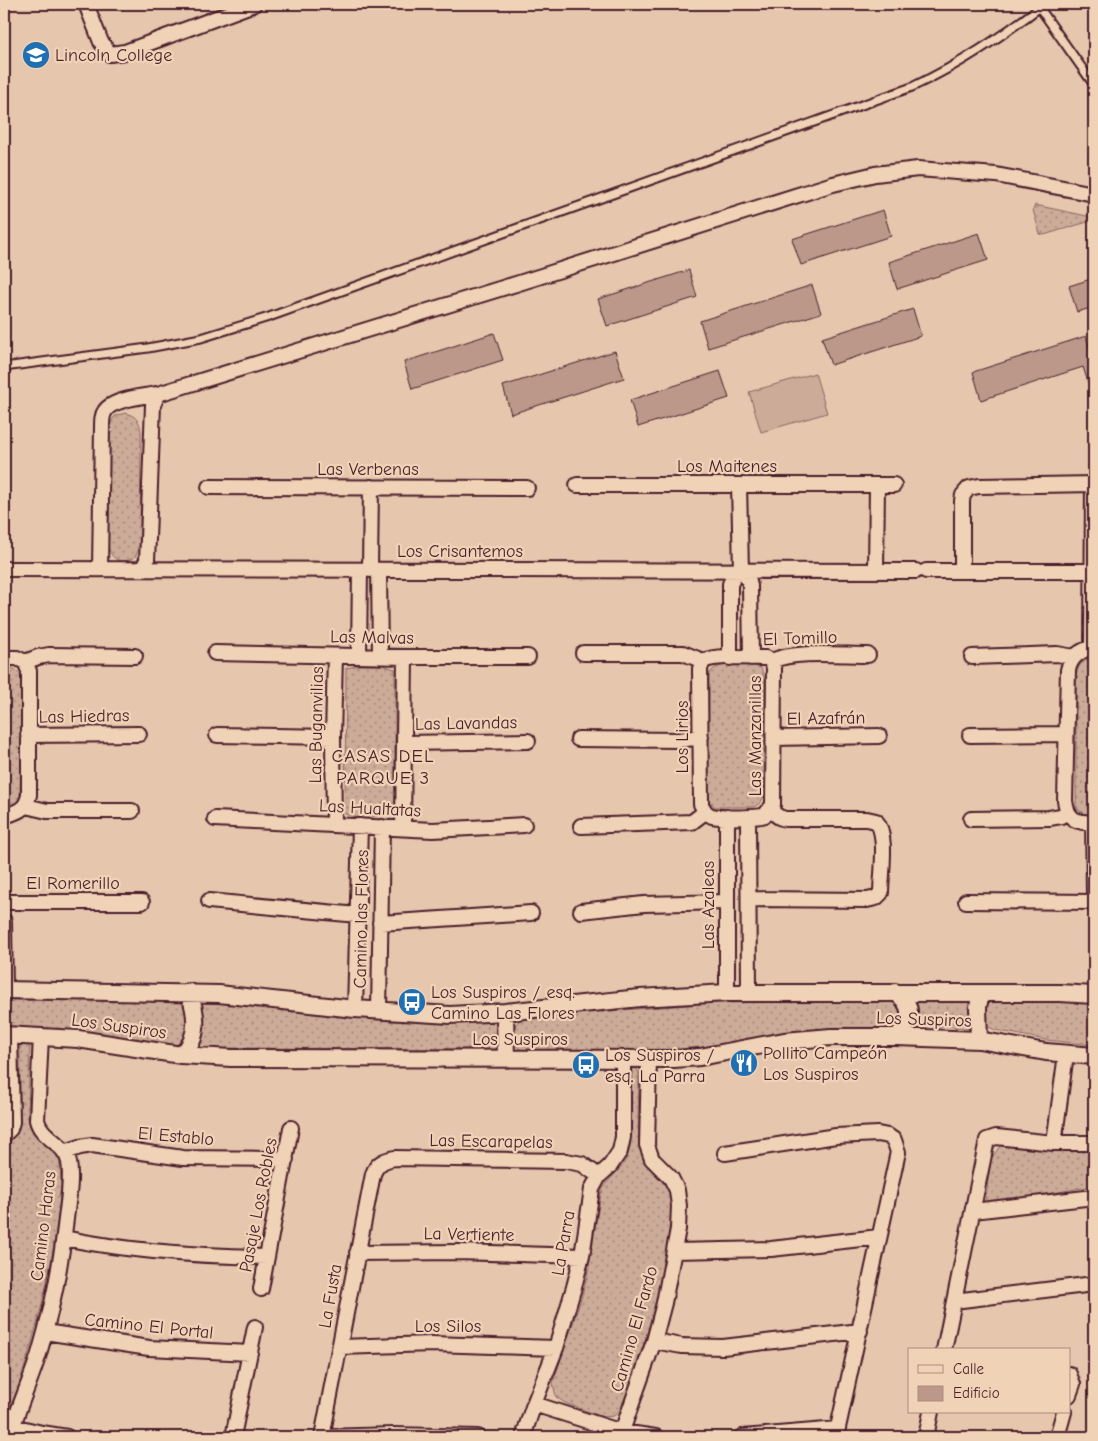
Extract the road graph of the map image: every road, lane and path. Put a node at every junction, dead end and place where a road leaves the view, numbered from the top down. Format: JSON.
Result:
{"nodes":[{"id":1,"x":86,"y":4,"type":"edge"},
{"id":2,"x":254,"y":4,"type":"edge"},
{"id":3,"x":1041,"y":5,"type":"edge"},
{"id":4,"x":1094,"y":84,"type":"edge"},
{"id":5,"x":1094,"y":194,"type":"edge"},
{"id":6,"x":4,"y":367,"type":"edge"},
{"id":7,"x":158,"y":394,"type":"junction"},
{"id":8,"x":1094,"y":484,"type":"edge"},
{"id":9,"x":577,"y":485,"type":"dead end"},
{"id":10,"x":739,"y":485,"type":"junction"},
{"id":11,"x":877,"y":485,"type":"junction"},
{"id":12,"x":894,"y":485,"type":"dead end"},
{"id":13,"x":209,"y":487,"type":"dead end"},
{"id":14,"x":371,"y":488,"type":"junction"},
{"id":15,"x":527,"y":488,"type":"dead end"},
{"id":16,"x":144,"y":568,"type":"junction"},
{"id":17,"x":4,"y":569,"type":"edge"},
{"id":18,"x":100,"y":569,"type":"junction"},
{"id":19,"x":370,"y":570,"type":"junction"},
{"id":20,"x":741,"y":570,"type":"junction"},
{"id":21,"x":962,"y":570,"type":"junction"},
{"id":22,"x":876,"y":571,"type":"junction"},
{"id":23,"x":1094,"y":571,"type":"edge"},
{"id":24,"x":1093,"y":648,"type":"edge"},
{"id":25,"x":583,"y":652,"type":"dead end"},
{"id":26,"x":215,"y":653,"type":"dead end"},
{"id":27,"x":868,"y":655,"type":"dead end"},
{"id":28,"x":135,"y":656,"type":"dead end"},
{"id":29,"x":336,"y":656,"type":"junction"},
{"id":30,"x":358,"y":656,"type":"junction"},
{"id":31,"x":380,"y":656,"type":"junction"},
{"id":32,"x":972,"y":656,"type":"dead end"},
{"id":33,"x":405,"y":657,"type":"junction"},
{"id":34,"x":528,"y":657,"type":"dead end"},
{"id":35,"x":1074,"y":657,"type":"junction"},
{"id":36,"x":4,"y":658,"type":"edge"},
{"id":37,"x":730,"y":658,"type":"junction"},
{"id":38,"x":751,"y":658,"type":"junction"},
{"id":39,"x":703,"y":661,"type":"junction"},
{"id":40,"x":772,"y":661,"type":"junction"},
{"id":41,"x":25,"y":662,"type":"junction"},
{"id":42,"x":139,"y":734,"type":"dead end"},
{"id":43,"x":1066,"y":734,"type":"junction"},
{"id":44,"x":28,"y":735,"type":"junction"},
{"id":45,"x":217,"y":735,"type":"dead end"},
{"id":46,"x":970,"y":735,"type":"dead end"},
{"id":47,"x":879,"y":736,"type":"dead end"},
{"id":48,"x":333,"y":737,"type":"junction"},
{"id":49,"x":701,"y":737,"type":"junction"},
{"id":50,"x":774,"y":738,"type":"junction"},
{"id":51,"x":578,"y":739,"type":"dead end"},
{"id":52,"x":528,"y":741,"type":"dead end"},
{"id":53,"x":405,"y":743,"type":"junction"},
{"id":54,"x":26,"y":806,"type":"junction"},
{"id":55,"x":770,"y":810,"type":"junction"},
{"id":56,"x":132,"y":811,"type":"dead end"},
{"id":57,"x":705,"y":812,"type":"junction"},
{"id":58,"x":1067,"y":812,"type":"junction"},
{"id":59,"x":4,"y":816,"type":"edge"},
{"id":60,"x":727,"y":817,"type":"junction"},
{"id":61,"x":748,"y":817,"type":"junction"},
{"id":62,"x":215,"y":819,"type":"dead end"},
{"id":63,"x":971,"y":819,"type":"dead end"},
{"id":64,"x":1094,"y":823,"type":"edge"},
{"id":65,"x":334,"y":825,"type":"junction"},
{"id":66,"x":524,"y":825,"type":"dead end"},
{"id":67,"x":360,"y":826,"type":"junction"},
{"id":68,"x":581,"y":826,"type":"dead end"},
{"id":69,"x":382,"y":827,"type":"junction"},
{"id":70,"x":403,"y":828,"type":"junction"},
{"id":71,"x":1094,"y":892,"type":"edge"},
{"id":72,"x":750,"y":899,"type":"junction"},
{"id":73,"x":209,"y":901,"type":"dead end"},
{"id":74,"x":966,"y":901,"type":"dead end"},
{"id":75,"x":4,"y":902,"type":"edge"},
{"id":76,"x":142,"y":902,"type":"dead end"},
{"id":77,"x":727,"y":902,"type":"junction"},
{"id":78,"x":1094,"y":902,"type":"edge"},
{"id":79,"x":582,"y":911,"type":"dead end"},
{"id":80,"x":531,"y":914,"type":"dead end"},
{"id":81,"x":358,"y":915,"type":"junction"},
{"id":82,"x":4,"y":922,"type":"edge"},
{"id":83,"x":380,"y":923,"type":"junction"},
{"id":84,"x":4,"y":990,"type":"edge"},
{"id":85,"x":189,"y":992,"type":"junction"},
{"id":86,"x":727,"y":992,"type":"junction"},
{"id":87,"x":749,"y":992,"type":"junction"},
{"id":88,"x":895,"y":992,"type":"junction"},
{"id":89,"x":981,"y":993,"type":"junction"},
{"id":90,"x":1094,"y":995,"type":"edge"},
{"id":91,"x":355,"y":1010,"type":"junction"},
{"id":92,"x":378,"y":1011,"type":"junction"},
{"id":93,"x":505,"y":1012,"type":"junction"},
{"id":94,"x":7,"y":1035,"type":"edge"},
{"id":95,"x":41,"y":1036,"type":"junction"},
{"id":96,"x":897,"y":1037,"type":"junction"},
{"id":97,"x":979,"y":1040,"type":"junction"},
{"id":98,"x":1066,"y":1054,"type":"junction"},
{"id":99,"x":180,"y":1055,"type":"junction"},
{"id":100,"x":1094,"y":1056,"type":"edge"},
{"id":101,"x":506,"y":1058,"type":"junction"},
{"id":102,"x":623,"y":1058,"type":"junction"},
{"id":103,"x":649,"y":1059,"type":"junction"},
{"id":104,"x":291,"y":1128,"type":"dead end"},
{"id":105,"x":4,"y":1135,"type":"edge"},
{"id":106,"x":1054,"y":1143,"type":"junction"},
{"id":107,"x":1094,"y":1144,"type":"edge"},
{"id":108,"x":65,"y":1152,"type":"junction"},
{"id":109,"x":725,"y":1152,"type":"dead end"},
{"id":110,"x":286,"y":1159,"type":"junction"},
{"id":111,"x":379,"y":1164,"type":"joint"},
{"id":112,"x":599,"y":1176,"type":"junction"},
{"id":113,"x":1094,"y":1197,"type":"edge"},
{"id":114,"x":973,"y":1212,"type":"junction"},
{"id":115,"x":879,"y":1236,"type":"junction"},
{"id":116,"x":64,"y":1238,"type":"junction"},
{"id":117,"x":674,"y":1252,"type":"junction"},
{"id":118,"x":357,"y":1253,"type":"junction"},
{"id":119,"x":582,"y":1256,"type":"junction"},
{"id":120,"x":267,"y":1257,"type":"junction"},
{"id":121,"x":1094,"y":1284,"type":"edge"},
{"id":122,"x":261,"y":1289,"type":"dead end"},
{"id":123,"x":954,"y":1301,"type":"junction"},
{"id":124,"x":255,"y":1326,"type":"dead end"},
{"id":125,"x":860,"y":1331,"type":"junction"},
{"id":126,"x":45,"y":1332,"type":"junction"},
{"id":127,"x":654,"y":1342,"type":"junction"},
{"id":128,"x":340,"y":1347,"type":"junction"},
{"id":129,"x":556,"y":1348,"type":"junction"},
{"id":130,"x":944,"y":1348,"type":"edge"},
{"id":131,"x":250,"y":1354,"type":"junction"},
{"id":132,"x":1070,"y":1376,"type":"edge"},
{"id":133,"x":1070,"y":1392,"type":"edge"},
{"id":134,"x":534,"y":1404,"type":"junction"},
{"id":135,"x":931,"y":1414,"type":"edge"},
{"id":136,"x":1063,"y":1414,"type":"edge"},
{"id":137,"x":9,"y":1429,"type":"edge"},
{"id":138,"x":837,"y":1433,"type":"edge"},
{"id":139,"x":621,"y":1435,"type":"edge"},
{"id":140,"x":67,"y":1437,"type":"edge"},
{"id":141,"x":233,"y":1437,"type":"edge"},
{"id":142,"x":323,"y":1437,"type":"edge"},
{"id":143,"x":478,"y":1437,"type":"edge"},
{"id":144,"x":523,"y":1437,"type":"edge"},
{"id":145,"x":656,"y":1437,"type":"edge"},
{"id":146,"x":742,"y":1437,"type":"edge"},
{"id":147,"x":926,"y":1437,"type":"edge"},
{"id":148,"x":1057,"y":1437,"type":"edge"}],
"edges":[{"from":1,"to":2,"type":"street"},
{"from":3,"to":4,"type":"lane"},
{"from":3,"to":6,"type":"lane"},
{"from":5,"to":7,"type":"street"},
{"from":7,"to":16,"type":"street"},
{"from":7,"to":18,"type":"street"},
{"from":8,"to":21,"type":"street"},
{"from":8,"to":23,"type":"street"},
{"from":9,"to":10,"type":"street","name":"Los Maitenes"},
{"from":10,"to":11,"type":"street","name":"Los Maitenes"},
{"from":10,"to":20,"type":"street"},
{"from":11,"to":12,"type":"street","name":"Los Maitenes"},
{"from":11,"to":22,"type":"street"},
{"from":13,"to":14,"type":"street","name":"Las Verbenas"},
{"from":14,"to":15,"type":"street","name":"Las Verbenas"},
{"from":14,"to":19,"type":"street"},
{"from":16,"to":18,"type":"street","name":"Los Crisantemos"},
{"from":16,"to":19,"type":"street","name":"Los Crisantemos"},
{"from":17,"to":18,"type":"street","name":"Los Crisantemos"},
{"from":19,"to":20,"type":"street","name":"Los Crisantemos"},
{"from":19,"to":30,"type":"street"},
{"from":19,"to":31,"type":"street"},
{"from":20,"to":22,"type":"street","name":"Los Crisantemos"},
{"from":20,"to":37,"type":"street"},
{"from":20,"to":38,"type":"street"},
{"from":21,"to":22,"type":"street","name":"Los Crisantemos"},
{"from":21,"to":23,"type":"street","name":"Los Crisantemos"},
{"from":23,"to":24,"type":"street"},
{"from":24,"to":35,"type":"street"},
{"from":25,"to":39,"type":"street"},
{"from":26,"to":29,"type":"street","name":"Las Malvas"},
{"from":27,"to":40,"type":"street","name":"El Tomillo"},
{"from":28,"to":41,"type":"street"},
{"from":29,"to":30,"type":"street","name":"Las Malvas"},
{"from":29,"to":48,"type":"street","name":"Las Buganvilias"},
{"from":30,"to":31,"type":"street","name":"Las Malvas"},
{"from":31,"to":33,"type":"street","name":"Las Malvas"},
{"from":32,"to":35,"type":"street"},
{"from":33,"to":34,"type":"street","name":"Las Malvas"},
{"from":33,"to":53,"type":"street"},
{"from":35,"to":43,"type":"street"},
{"from":36,"to":41,"type":"street"},
{"from":37,"to":38,"type":"street","name":"El Tomillo"},
{"from":37,"to":39,"type":"street","name":"El Tomillo"},
{"from":38,"to":40,"type":"street","name":"El Tomillo"},
{"from":39,"to":49,"type":"street","name":"Los Lirios"},
{"from":40,"to":50,"type":"street","name":"Las Manzanillas"},
{"from":41,"to":44,"type":"street"},
{"from":42,"to":44,"type":"street","name":"Las Hiedras"},
{"from":43,"to":46,"type":"street"},
{"from":43,"to":58,"type":"street"},
{"from":44,"to":54,"type":"street"},
{"from":45,"to":48,"type":"street"},
{"from":47,"to":50,"type":"street","name":"El Azafrán"},
{"from":48,"to":65,"type":"street","name":"Las Buganvilias"},
{"from":49,"to":51,"type":"street"},
{"from":49,"to":57,"type":"street","name":"Los Lirios"},
{"from":50,"to":55,"type":"street","name":"Las Manzanillas"},
{"from":52,"to":53,"type":"street","name":"Las Lavandas"},
{"from":53,"to":70,"type":"street"},
{"from":54,"to":56,"type":"street"},
{"from":54,"to":59,"type":"street"},
{"from":55,"to":61,"type":"street"},
{"from":55,"to":72,"type":"street"},
{"from":57,"to":60,"type":"street"},
{"from":57,"to":68,"type":"street"},
{"from":58,"to":63,"type":"street"},
{"from":58,"to":64,"type":"street"},
{"from":60,"to":61,"type":"street"},
{"from":60,"to":77,"type":"street","name":"Las Azaleas"},
{"from":61,"to":72,"type":"street"},
{"from":62,"to":65,"type":"street","name":"Las Hualtatas"},
{"from":64,"to":71,"type":"street"},
{"from":65,"to":67,"type":"street","name":"Las Hualtatas"},
{"from":66,"to":70,"type":"street","name":"Las Hualtatas"},
{"from":67,"to":69,"type":"street","name":"Las Hualtatas"},
{"from":67,"to":81,"type":"street","name":"Camino las Flores"},
{"from":69,"to":70,"type":"street","name":"Las Hualtatas"},
{"from":69,"to":83,"type":"street","name":"Camino las Flores"},
{"from":72,"to":87,"type":"street"},
{"from":73,"to":81,"type":"street"},
{"from":74,"to":78,"type":"street"},
{"from":75,"to":76,"type":"street","name":"El Romerillo"},
{"from":77,"to":79,"type":"street"},
{"from":77,"to":86,"type":"street","name":"Las Azaleas"},
{"from":80,"to":83,"type":"street"},
{"from":81,"to":91,"type":"street","name":"Camino las Flores"},
{"from":82,"to":84,"type":"street"},
{"from":83,"to":92,"type":"street","name":"Camino las Flores"},
{"from":84,"to":85,"type":"street","name":"Los Suspiros"},
{"from":85,"to":91,"type":"street","name":"Los Suspiros"},
{"from":85,"to":99,"type":"street"},
{"from":86,"to":87,"type":"street","name":"Los Suspiros"},
{"from":86,"to":93,"type":"street","name":"Los Suspiros"},
{"from":87,"to":88,"type":"street","name":"Los Suspiros"},
{"from":88,"to":89,"type":"street","name":"Los Suspiros"},
{"from":88,"to":96,"type":"street"},
{"from":89,"to":90,"type":"street","name":"Los Suspiros"},
{"from":89,"to":97,"type":"street"},
{"from":91,"to":92,"type":"street","name":"Los Suspiros"},
{"from":92,"to":93,"type":"street","name":"Los Suspiros"},
{"from":93,"to":101,"type":"street"},
{"from":94,"to":95,"type":"street","name":"Los Suspiros"},
{"from":94,"to":105,"type":"street"},
{"from":95,"to":99,"type":"street","name":"Los Suspiros"},
{"from":95,"to":108,"type":"street","name":"Camino Haras"},
{"from":96,"to":97,"type":"street","name":"Los Suspiros"},
{"from":96,"to":103,"type":"street","name":"Los Suspiros"},
{"from":97,"to":98,"type":"street","name":"Los Suspiros"},
{"from":98,"to":100,"type":"street","name":"Los Suspiros"},
{"from":98,"to":106,"type":"street"},
{"from":99,"to":101,"type":"street","name":"Los Suspiros"},
{"from":101,"to":102,"type":"street","name":"Los Suspiros"},
{"from":102,"to":103,"type":"street","name":"Los Suspiros"},
{"from":102,"to":112,"type":"street","name":"La Parra"},
{"from":103,"to":117,"type":"street","name":"Camino El Fardo"},
{"from":104,"to":110,"type":"street","name":"Pasaje Los Robles"},
{"from":106,"to":107,"type":"street"},
{"from":106,"to":114,"type":"street"},
{"from":108,"to":110,"type":"street","name":"El Establo"},
{"from":108,"to":116,"type":"street","name":"Camino Haras"},
{"from":109,"to":115,"type":"street"},
{"from":110,"to":120,"type":"street","name":"Pasaje Los Robles"},
{"from":111,"to":112,"type":"street","name":"Las Escarapelas"},
{"from":111,"to":118,"type":"street","name":"La Fusta"},
{"from":112,"to":119,"type":"street","name":"La Parra"},
{"from":113,"to":114,"type":"street"},
{"from":114,"to":123,"type":"street"},
{"from":115,"to":117,"type":"street"},
{"from":115,"to":125,"type":"street"},
{"from":116,"to":120,"type":"street"},
{"from":116,"to":126,"type":"street","name":"Camino Haras"},
{"from":117,"to":127,"type":"street","name":"Camino El Fardo"},
{"from":118,"to":119,"type":"street","name":"La Vertiente"},
{"from":118,"to":128,"type":"street","name":"La Fusta"},
{"from":119,"to":129,"type":"street","name":"La Parra"},
{"from":120,"to":122,"type":"street","name":"Pasaje Los Robles"},
{"from":121,"to":123,"type":"street"},
{"from":123,"to":130,"type":"street"},
{"from":124,"to":131,"type":"street"},
{"from":125,"to":127,"type":"street"},
{"from":125,"to":138,"type":"street"},
{"from":126,"to":131,"type":"street","name":"Camino El Portal"},
{"from":126,"to":137,"type":"street","name":"Camino Haras"},
{"from":127,"to":139,"type":"street","name":"Camino El Fardo"},
{"from":128,"to":129,"type":"street","name":"Los Silos"},
{"from":128,"to":142,"type":"street","name":"La Fusta"},
{"from":129,"to":134,"type":"street","name":"La Parra"},
{"from":131,"to":141,"type":"street"},
{"from":132,"to":133,"type":"street"},
{"from":134,"to":139,"type":"street"},
{"from":134,"to":144,"type":"street","name":"La Parra"},
{"from":135,"to":147,"type":"street"},
{"from":136,"to":148,"type":"street"},
{"from":137,"to":140,"type":"street"},
{"from":138,"to":146,"type":"street"},
{"from":139,"to":145,"type":"street"},
{"from":142,"to":143,"type":"street"}]}
